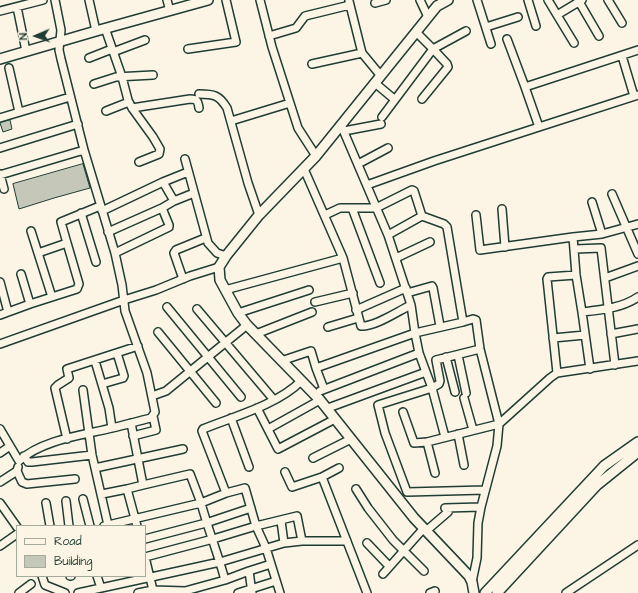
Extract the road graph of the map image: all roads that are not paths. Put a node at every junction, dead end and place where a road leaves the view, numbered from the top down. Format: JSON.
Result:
{"nodes":[{"id":1,"x":42,"y":0,"type":"edge"},
{"id":2,"x":55,"y":0,"type":"edge"},
{"id":3,"x":89,"y":0,"type":"edge"},
{"id":4,"x":167,"y":0,"type":"edge"},
{"id":5,"x":208,"y":0,"type":"edge"},
{"id":6,"x":226,"y":0,"type":"edge"},
{"id":7,"x":260,"y":0,"type":"edge"},
{"id":8,"x":386,"y":0,"type":"edge"},
{"id":9,"x":420,"y":0,"type":"edge"},
{"id":10,"x":448,"y":0,"type":"edge"},
{"id":11,"x":478,"y":0,"type":"edge"},
{"id":12,"x":528,"y":0,"type":"edge"},
{"id":13,"x":548,"y":0,"type":"edge"},
{"id":14,"x":580,"y":0,"type":"edge"},
{"id":15,"x":608,"y":0,"type":"edge"},
{"id":16,"x":350,"y":2,"type":"edge"},
{"id":17,"x":375,"y":3,"type":"dead end"},
{"id":18,"x":17,"y":7,"type":"junction"},
{"id":19,"x":0,"y":11,"type":"edge"},
{"id":20,"x":170,"y":11,"type":"junction"},
{"id":21,"x":557,"y":15,"type":"junction"},
{"id":22,"x":428,"y":17,"type":"junction"},
{"id":23,"x":518,"y":17,"type":"dead end"},
{"id":24,"x":622,"y":23,"type":"dead end"},
{"id":25,"x":536,"y":26,"type":"dead end"},
{"id":26,"x":486,"y":27,"type":"junction"},
{"id":27,"x":101,"y":29,"type":"junction"},
{"id":28,"x":466,"y":31,"type":"dead end"},
{"id":29,"x":416,"y":32,"type":"junction"},
{"id":30,"x":269,"y":36,"type":"junction"},
{"id":31,"x":599,"y":36,"type":"dead end"},
{"id":32,"x":507,"y":38,"type":"dead end"},
{"id":33,"x":145,"y":40,"type":"dead end"},
{"id":34,"x":60,"y":42,"type":"junction"},
{"id":35,"x":574,"y":43,"type":"dead end"},
{"id":36,"x":491,"y":44,"type":"dead end"},
{"id":37,"x":188,"y":49,"type":"dead end"},
{"id":38,"x":433,"y":49,"type":"junction"},
{"id":39,"x":113,"y":50,"type":"junction"},
{"id":40,"x":638,"y":50,"type":"edge"},
{"id":41,"x":26,"y":51,"type":"junction"},
{"id":42,"x":362,"y":53,"type":"junction"},
{"id":43,"x":622,"y":56,"type":"junction"},
{"id":44,"x":89,"y":58,"type":"dead end"},
{"id":45,"x":0,"y":59,"type":"edge"},
{"id":46,"x":312,"y":64,"type":"dead end"},
{"id":47,"x":9,"y":68,"type":"dead end"},
{"id":48,"x":152,"y":75,"type":"dead end"},
{"id":49,"x":122,"y":77,"type":"junction"},
{"id":50,"x":378,"y":80,"type":"junction"},
{"id":51,"x":94,"y":84,"type":"dead end"},
{"id":52,"x":525,"y":87,"type":"junction"},
{"id":53,"x":199,"y":94,"type":"dead end"},
{"id":54,"x":70,"y":96,"type":"junction"},
{"id":55,"x":636,"y":96,"type":"edge"},
{"id":56,"x":394,"y":99,"type":"junction"},
{"id":57,"x":422,"y":99,"type":"dead end"},
{"id":58,"x":290,"y":103,"type":"junction"},
{"id":59,"x":131,"y":105,"type":"junction"},
{"id":60,"x":200,"y":108,"type":"dead end"},
{"id":61,"x":106,"y":111,"type":"dead end"},
{"id":62,"x":19,"y":112,"type":"junction"},
{"id":63,"x":0,"y":118,"type":"edge"},
{"id":64,"x":231,"y":121,"type":"junction"},
{"id":65,"x":78,"y":124,"type":"junction"},
{"id":66,"x":539,"y":127,"type":"junction"},
{"id":67,"x":342,"y":128,"type":"junction"},
{"id":68,"x":0,"y":148,"type":"edge"},
{"id":69,"x":388,"y":148,"type":"dead end"},
{"id":70,"x":84,"y":150,"type":"junction"},
{"id":71,"x":316,"y":156,"type":"junction"},
{"id":72,"x":185,"y":159,"type":"dead end"},
{"id":73,"x":139,"y":162,"type":"dead end"},
{"id":74,"x":358,"y":164,"type":"junction"},
{"id":75,"x":304,"y":169,"type":"junction"},
{"id":76,"x":188,"y":172,"type":"junction"},
{"id":77,"x":0,"y":174,"type":"edge"},
{"id":78,"x":163,"y":182,"type":"junction"},
{"id":79,"x":367,"y":185,"type":"junction"},
{"id":80,"x":4,"y":189,"type":"dead end"},
{"id":81,"x":194,"y":193,"type":"junction"},
{"id":82,"x":612,"y":194,"type":"dead end"},
{"id":83,"x":174,"y":201,"type":"junction"},
{"id":84,"x":592,"y":202,"type":"dead end"},
{"id":85,"x":162,"y":208,"type":"junction"},
{"id":86,"x":352,"y":208,"type":"junction"},
{"id":87,"x":376,"y":208,"type":"junction"},
{"id":88,"x":101,"y":209,"type":"junction"},
{"id":89,"x":502,"y":209,"type":"dead end"},
{"id":90,"x":81,"y":214,"type":"junction"},
{"id":91,"x":259,"y":215,"type":"junction"},
{"id":92,"x":324,"y":215,"type":"junction"},
{"id":93,"x":476,"y":215,"type":"dead end"},
{"id":94,"x":422,"y":216,"type":"junction"},
{"id":95,"x":638,"y":224,"type":"edge"},
{"id":96,"x":626,"y":228,"type":"junction"},
{"id":97,"x":31,"y":231,"type":"dead end"},
{"id":98,"x":108,"y":232,"type":"junction"},
{"id":99,"x":602,"y":234,"type":"junction"},
{"id":100,"x":388,"y":235,"type":"junction"},
{"id":101,"x":573,"y":237,"type":"junction"},
{"id":102,"x":203,"y":239,"type":"dead end"},
{"id":103,"x":430,"y":242,"type":"dead end"},
{"id":104,"x":67,"y":243,"type":"junction"},
{"id":105,"x":505,"y":247,"type":"junction"},
{"id":106,"x":575,"y":249,"type":"junction"},
{"id":107,"x":38,"y":253,"type":"junction"},
{"id":108,"x":115,"y":253,"type":"junction"},
{"id":109,"x":638,"y":254,"type":"edge"},
{"id":110,"x":226,"y":256,"type":"junction"},
{"id":111,"x":343,"y":258,"type":"junction"},
{"id":112,"x":396,"y":258,"type":"junction"},
{"id":113,"x":96,"y":262,"type":"dead end"},
{"id":114,"x":638,"y":266,"type":"edge"},
{"id":115,"x":220,"y":267,"type":"junction"},
{"id":116,"x":21,"y":274,"type":"dead end"},
{"id":117,"x":576,"y":275,"type":"junction"},
{"id":118,"x":183,"y":278,"type":"junction"},
{"id":119,"x":605,"y":278,"type":"junction"},
{"id":120,"x":0,"y":282,"type":"edge"},
{"id":121,"x":380,"y":283,"type":"dead end"},
{"id":122,"x":225,"y":290,"type":"junction"},
{"id":123,"x":309,"y":290,"type":"dead end"},
{"id":124,"x":407,"y":290,"type":"junction"},
{"id":125,"x":353,"y":293,"type":"junction"},
{"id":126,"x":52,"y":297,"type":"junction"},
{"id":127,"x":638,"y":297,"type":"edge"},
{"id":128,"x":124,"y":300,"type":"junction"},
{"id":129,"x":315,"y":302,"type":"dead end"},
{"id":130,"x":30,"y":304,"type":"junction"},
{"id":131,"x":411,"y":305,"type":"junction"},
{"id":132,"x":167,"y":307,"type":"dead end"},
{"id":133,"x":197,"y":309,"type":"dead end"},
{"id":134,"x":609,"y":309,"type":"junction"},
{"id":135,"x":8,"y":312,"type":"junction"},
{"id":136,"x":312,"y":312,"type":"dead end"},
{"id":137,"x":582,"y":312,"type":"junction"},
{"id":138,"x":238,"y":313,"type":"junction"},
{"id":139,"x":357,"y":314,"type":"junction"},
{"id":140,"x":0,"y":315,"type":"edge"},
{"id":141,"x":463,"y":322,"type":"junction"},
{"id":142,"x":247,"y":325,"type":"junction"},
{"id":143,"x":440,"y":326,"type":"junction"},
{"id":144,"x":328,"y":327,"type":"dead end"},
{"id":145,"x":638,"y":329,"type":"edge"},
{"id":146,"x":158,"y":332,"type":"dead end"},
{"id":147,"x":415,"y":333,"type":"junction"},
{"id":148,"x":256,"y":334,"type":"junction"},
{"id":149,"x":611,"y":334,"type":"junction"},
{"id":150,"x":585,"y":335,"type":"junction"},
{"id":151,"x":554,"y":338,"type":"junction"},
{"id":152,"x":227,"y":343,"type":"junction"},
{"id":153,"x":0,"y":344,"type":"edge"},
{"id":154,"x":138,"y":346,"type":"junction"},
{"id":155,"x":480,"y":349,"type":"junction"},
{"id":156,"x":117,"y":353,"type":"junction"},
{"id":157,"x":419,"y":353,"type":"junction"},
{"id":158,"x":458,"y":354,"type":"junction"},
{"id":159,"x":446,"y":357,"type":"junction"},
{"id":160,"x":208,"y":358,"type":"junction"},
{"id":161,"x":95,"y":360,"type":"junction"},
{"id":162,"x":281,"y":361,"type":"junction"},
{"id":163,"x":638,"y":361,"type":"edge"},
{"id":164,"x":615,"y":365,"type":"junction"},
{"id":165,"x":316,"y":368,"type":"junction"},
{"id":166,"x":590,"y":369,"type":"junction"},
{"id":167,"x":191,"y":372,"type":"junction"},
{"id":168,"x":426,"y":372,"type":"junction"},
{"id":169,"x":558,"y":373,"type":"junction"},
{"id":170,"x":301,"y":381,"type":"junction"},
{"id":171,"x":102,"y":384,"type":"junction"},
{"id":172,"x":432,"y":388,"type":"junction"},
{"id":173,"x":324,"y":389,"type":"junction"},
{"id":174,"x":83,"y":390,"type":"dead end"},
{"id":175,"x":455,"y":392,"type":"dead end"},
{"id":176,"x":152,"y":396,"type":"junction"},
{"id":177,"x":241,"y":397,"type":"dead end"},
{"id":178,"x":318,"y":397,"type":"junction"},
{"id":179,"x":274,"y":400,"type":"junction"},
{"id":180,"x":216,"y":403,"type":"dead end"},
{"id":181,"x":257,"y":408,"type":"junction"},
{"id":182,"x":328,"y":408,"type":"junction"},
{"id":183,"x":403,"y":412,"type":"dead end"},
{"id":184,"x":153,"y":416,"type":"junction"},
{"id":185,"x":230,"y":418,"type":"junction"},
{"id":186,"x":335,"y":419,"type":"junction"},
{"id":187,"x":131,"y":423,"type":"junction"},
{"id":188,"x":499,"y":424,"type":"junction"},
{"id":189,"x":112,"y":428,"type":"junction"},
{"id":190,"x":268,"y":429,"type":"junction"},
{"id":191,"x":473,"y":430,"type":"junction"},
{"id":192,"x":1,"y":432,"type":"edge"},
{"id":193,"x":89,"y":432,"type":"junction"},
{"id":194,"x":458,"y":434,"type":"junction"},
{"id":195,"x":133,"y":436,"type":"junction"},
{"id":196,"x":445,"y":437,"type":"junction"},
{"id":197,"x":67,"y":439,"type":"junction"},
{"id":198,"x":351,"y":439,"type":"junction"},
{"id":199,"x":427,"y":442,"type":"junction"},
{"id":200,"x":638,"y":442,"type":"edge"},
{"id":201,"x":10,"y":446,"type":"junction"},
{"id":202,"x":183,"y":449,"type":"dead end"},
{"id":203,"x":638,"y":452,"type":"edge"},
{"id":204,"x":0,"y":453,"type":"edge"},
{"id":205,"x":92,"y":455,"type":"junction"},
{"id":206,"x":138,"y":458,"type":"junction"},
{"id":207,"x":313,"y":458,"type":"dead end"},
{"id":208,"x":21,"y":459,"type":"junction"},
{"id":209,"x":464,"y":465,"type":"dead end"},
{"id":210,"x":95,"y":468,"type":"junction"},
{"id":211,"x":249,"y":468,"type":"dead end"},
{"id":212,"x":339,"y":468,"type":"dead end"},
{"id":213,"x":17,"y":471,"type":"junction"},
{"id":214,"x":285,"y":472,"type":"dead end"},
{"id":215,"x":435,"y":473,"type":"dead end"},
{"id":216,"x":322,"y":477,"type":"junction"},
{"id":217,"x":75,"y":480,"type":"dead end"},
{"id":218,"x":0,"y":482,"type":"edge"},
{"id":219,"x":143,"y":485,"type":"junction"},
{"id":220,"x":127,"y":489,"type":"junction"},
{"id":221,"x":356,"y":489,"type":"dead end"},
{"id":222,"x":485,"y":490,"type":"junction"},
{"id":223,"x":407,"y":492,"type":"junction"},
{"id":224,"x":226,"y":493,"type":"junction"},
{"id":225,"x":102,"y":494,"type":"junction"},
{"id":226,"x":399,"y":498,"type":"junction"},
{"id":227,"x":83,"y":499,"type":"dead end"},
{"id":228,"x":66,"y":501,"type":"dead end"},
{"id":229,"x":0,"y":503,"type":"edge"},
{"id":230,"x":46,"y":503,"type":"dead end"},
{"id":231,"x":201,"y":503,"type":"junction"},
{"id":232,"x":481,"y":507,"type":"junction"},
{"id":233,"x":251,"y":508,"type":"junction"},
{"id":234,"x":135,"y":518,"type":"junction"},
{"id":235,"x":281,"y":521,"type":"junction"},
{"id":236,"x":206,"y":523,"type":"junction"},
{"id":237,"x":50,"y":525,"type":"edge"},
{"id":238,"x":69,"y":525,"type":"edge"},
{"id":239,"x":90,"y":525,"type":"edge"},
{"id":240,"x":106,"y":525,"type":"edge"},
{"id":241,"x":137,"y":525,"type":"edge"},
{"id":242,"x":16,"y":526,"type":"edge"},
{"id":243,"x":256,"y":526,"type":"junction"},
{"id":244,"x":425,"y":530,"type":"junction"},
{"id":245,"x":16,"y":535,"type":"edge"},
{"id":246,"x":146,"y":539,"type":"edge"},
{"id":247,"x":213,"y":539,"type":"junction"},
{"id":248,"x":302,"y":541,"type":"junction"},
{"id":249,"x":347,"y":541,"type":"junction"},
{"id":250,"x":284,"y":543,"type":"junction"},
{"id":251,"x":367,"y":543,"type":"dead end"},
{"id":252,"x":638,"y":545,"type":"edge"},
{"id":253,"x":0,"y":546,"type":"edge"},
{"id":254,"x":266,"y":548,"type":"junction"},
{"id":255,"x":404,"y":550,"type":"junction"},
{"id":256,"x":146,"y":557,"type":"edge"},
{"id":257,"x":146,"y":562,"type":"edge"},
{"id":258,"x":220,"y":562,"type":"junction"},
{"id":259,"x":271,"y":564,"type":"junction"},
{"id":260,"x":389,"y":566,"type":"junction"},
{"id":261,"x":424,"y":571,"type":"dead end"},
{"id":262,"x":249,"y":572,"type":"junction"},
{"id":263,"x":383,"y":574,"type":"dead end"},
{"id":264,"x":42,"y":577,"type":"edge"},
{"id":265,"x":97,"y":577,"type":"edge"},
{"id":266,"x":149,"y":578,"type":"junction"},
{"id":267,"x":225,"y":580,"type":"junction"},
{"id":268,"x":276,"y":581,"type":"junction"},
{"id":269,"x":472,"y":582,"type":"junction"},
{"id":270,"x":31,"y":584,"type":"dead end"},
{"id":271,"x":101,"y":588,"type":"junction"},
{"id":272,"x":153,"y":590,"type":"junction"},
{"id":273,"x":252,"y":591,"type":"edge"},
{"id":274,"x":185,"y":592,"type":"edge"},
{"id":275,"x":19,"y":593,"type":"edge"},
{"id":276,"x":65,"y":593,"type":"edge"},
{"id":277,"x":78,"y":593,"type":"edge"},
{"id":278,"x":137,"y":593,"type":"edge"},
{"id":279,"x":238,"y":593,"type":"edge"},
{"id":280,"x":280,"y":593,"type":"edge"},
{"id":281,"x":367,"y":593,"type":"edge"},
{"id":282,"x":474,"y":593,"type":"edge"},
{"id":283,"x":484,"y":593,"type":"edge"},
{"id":284,"x":497,"y":593,"type":"edge"},
{"id":285,"x":566,"y":593,"type":"edge"}],
"edges":[{"from":1,"to":18,"type":"street"},
{"from":2,"to":34,"type":"street"},
{"from":3,"to":27,"type":"street"},
{"from":4,"to":20,"type":"street"},
{"from":5,"to":20,"type":"street"},
{"from":6,"to":37,"type":"street"},
{"from":7,"to":30,"type":"street"},
{"from":8,"to":17,"type":"street"},
{"from":9,"to":22,"type":"street"},
{"from":10,"to":22,"type":"street"},
{"from":11,"to":26,"type":"street"},
{"from":12,"to":25,"type":"street"},
{"from":13,"to":21,"type":"street"},
{"from":14,"to":21,"type":"street"},
{"from":14,"to":31,"type":"street"},
{"from":15,"to":24,"type":"street"},
{"from":16,"to":30,"type":"street"},
{"from":16,"to":42,"type":"street"},
{"from":18,"to":19,"type":"street"},
{"from":18,"to":41,"type":"street"},
{"from":20,"to":27,"type":"street"},
{"from":21,"to":35,"type":"street"},
{"from":22,"to":29,"type":"street"},
{"from":23,"to":26,"type":"street"},
{"from":26,"to":36,"type":"street"},
{"from":27,"to":34,"type":"street"},
{"from":27,"to":39,"type":"street"},
{"from":28,"to":38,"type":"street"},
{"from":29,"to":38,"type":"street"},
{"from":29,"to":50,"type":"street"},
{"from":30,"to":58,"type":"street"},
{"from":32,"to":52,"type":"street"},
{"from":33,"to":39,"type":"street"},
{"from":34,"to":41,"type":"street"},
{"from":34,"to":54,"type":"street"},
{"from":38,"to":56,"type":"street"},
{"from":38,"to":57,"type":"street"},
{"from":39,"to":44,"type":"street"},
{"from":39,"to":49,"type":"street"},
{"from":40,"to":43,"type":"street"},
{"from":41,"to":45,"type":"street"},
{"from":42,"to":46,"type":"street"},
{"from":42,"to":50,"type":"street"},
{"from":43,"to":52,"type":"street"},
{"from":43,"to":55,"type":"street"},
{"from":47,"to":62,"type":"street"},
{"from":48,"to":49,"type":"street"},
{"from":49,"to":51,"type":"street"},
{"from":49,"to":59,"type":"street"},
{"from":50,"to":56,"type":"street"},
{"from":50,"to":67,"type":"street"},
{"from":52,"to":66,"type":"street"},
{"from":53,"to":64,"type":"street"},
{"from":54,"to":62,"type":"street"},
{"from":54,"to":65,"type":"street"},
{"from":55,"to":66,"type":"street"},
{"from":56,"to":67,"type":"street"},
{"from":58,"to":64,"type":"street"},
{"from":58,"to":71,"type":"street"},
{"from":59,"to":60,"type":"street"},
{"from":59,"to":61,"type":"street"},
{"from":59,"to":73,"type":"street"},
{"from":62,"to":63,"type":"street"},
{"from":64,"to":91,"type":"street"},
{"from":65,"to":68,"type":"street"},
{"from":65,"to":70,"type":"street"},
{"from":66,"to":79,"type":"street"},
{"from":67,"to":71,"type":"street"},
{"from":67,"to":74,"type":"street"},
{"from":69,"to":74,"type":"street"},
{"from":70,"to":77,"type":"street"},
{"from":70,"to":88,"type":"street"},
{"from":71,"to":75,"type":"street"},
{"from":72,"to":76,"type":"street"},
{"from":74,"to":79,"type":"street"},
{"from":75,"to":91,"type":"street"},
{"from":75,"to":92,"type":"street"},
{"from":76,"to":78,"type":"street"},
{"from":76,"to":81,"type":"street"},
{"from":77,"to":80,"type":"street"},
{"from":78,"to":83,"type":"street"},
{"from":78,"to":88,"type":"street"},
{"from":79,"to":87,"type":"street"},
{"from":81,"to":83,"type":"street"},
{"from":81,"to":110,"type":"street"},
{"from":82,"to":96,"type":"street"},
{"from":83,"to":85,"type":"street"},
{"from":84,"to":99,"type":"street"},
{"from":85,"to":98,"type":"street"},
{"from":85,"to":108,"type":"street"},
{"from":86,"to":87,"type":"street"},
{"from":86,"to":92,"type":"street"},
{"from":86,"to":121,"type":"street"},
{"from":87,"to":94,"type":"street"},
{"from":87,"to":100,"type":"street"},
{"from":88,"to":90,"type":"street"},
{"from":88,"to":98,"type":"street"},
{"from":89,"to":105,"type":"street"},
{"from":90,"to":104,"type":"street"},
{"from":90,"to":113,"type":"street"},
{"from":91,"to":110,"type":"street"},
{"from":92,"to":111,"type":"street"},
{"from":93,"to":105,"type":"street"},
{"from":94,"to":100,"type":"street"},
{"from":94,"to":141,"type":"street"},
{"from":95,"to":96,"type":"street"},
{"from":96,"to":99,"type":"street"},
{"from":96,"to":109,"type":"street"},
{"from":97,"to":107,"type":"street"},
{"from":98,"to":108,"type":"street"},
{"from":99,"to":101,"type":"street"},
{"from":100,"to":112,"type":"street"},
{"from":101,"to":105,"type":"street"},
{"from":101,"to":106,"type":"street"},
{"from":102,"to":118,"type":"street"},
{"from":103,"to":112,"type":"street"},
{"from":104,"to":107,"type":"street"},
{"from":104,"to":126,"type":"street"},
{"from":106,"to":117,"type":"street"},
{"from":106,"to":119,"type":"street"},
{"from":107,"to":126,"type":"street"},
{"from":108,"to":128,"type":"street"},
{"from":110,"to":115,"type":"street"},
{"from":111,"to":122,"type":"street"},
{"from":111,"to":125,"type":"street"},
{"from":112,"to":124,"type":"street"},
{"from":114,"to":119,"type":"street"},
{"from":115,"to":118,"type":"street"},
{"from":115,"to":122,"type":"street"},
{"from":116,"to":130,"type":"street"},
{"from":117,"to":137,"type":"street"},
{"from":117,"to":151,"type":"street"},
{"from":118,"to":128,"type":"street"},
{"from":119,"to":134,"type":"street"},
{"from":120,"to":135,"type":"street"},
{"from":122,"to":138,"type":"street"},
{"from":123,"to":138,"type":"street"},
{"from":124,"to":131,"type":"street"},
{"from":124,"to":139,"type":"street"},
{"from":124,"to":143,"type":"street"},
{"from":125,"to":129,"type":"street"},
{"from":125,"to":139,"type":"street"},
{"from":126,"to":130,"type":"street"},
{"from":127,"to":134,"type":"street"},
{"from":128,"to":153,"type":"street"},
{"from":128,"to":154,"type":"street"},
{"from":130,"to":135,"type":"street"},
{"from":131,"to":139,"type":"street"},
{"from":131,"to":147,"type":"street"},
{"from":132,"to":160,"type":"street"},
{"from":133,"to":152,"type":"street"},
{"from":134,"to":137,"type":"street"},
{"from":134,"to":149,"type":"street"},
{"from":135,"to":140,"type":"street"},
{"from":136,"to":148,"type":"street"},
{"from":137,"to":150,"type":"street"},
{"from":138,"to":142,"type":"street"},
{"from":139,"to":144,"type":"street"},
{"from":141,"to":143,"type":"street"},
{"from":141,"to":155,"type":"street"},
{"from":142,"to":148,"type":"street"},
{"from":142,"to":152,"type":"street"},
{"from":143,"to":147,"type":"street"},
{"from":145,"to":149,"type":"street"},
{"from":146,"to":167,"type":"street"},
{"from":147,"to":157,"type":"street"},
{"from":147,"to":165,"type":"street"},
{"from":148,"to":162,"type":"street"},
{"from":149,"to":164,"type":"street"},
{"from":150,"to":151,"type":"street"},
{"from":150,"to":166,"type":"street"},
{"from":151,"to":169,"type":"street"},
{"from":152,"to":160,"type":"street"},
{"from":152,"to":179,"type":"street"},
{"from":154,"to":156,"type":"street"},
{"from":154,"to":176,"type":"street"},
{"from":155,"to":158,"type":"street"},
{"from":155,"to":188,"type":"street"},
{"from":156,"to":161,"type":"street"},
{"from":156,"to":171,"type":"street"},
{"from":157,"to":168,"type":"street"},
{"from":157,"to":173,"type":"street"},
{"from":158,"to":159,"type":"street"},
{"from":158,"to":191,"type":"street"},
{"from":159,"to":172,"type":"street"},
{"from":159,"to":175,"type":"street"},
{"from":160,"to":167,"type":"street"},
{"from":160,"to":177,"type":"street"},
{"from":161,"to":171,"type":"street"},
{"from":161,"to":197,"type":"street"},
{"from":162,"to":165,"type":"street"},
{"from":162,"to":170,"type":"street"},
{"from":163,"to":164,"type":"street"},
{"from":164,"to":166,"type":"street"},
{"from":165,"to":173,"type":"street"},
{"from":166,"to":169,"type":"street"},
{"from":167,"to":176,"type":"street"},
{"from":167,"to":180,"type":"street"},
{"from":168,"to":172,"type":"street"},
{"from":168,"to":182,"type":"street"},
{"from":169,"to":188,"type":"street"},
{"from":170,"to":178,"type":"street"},
{"from":170,"to":179,"type":"street"},
{"from":171,"to":189,"type":"street"},
{"from":172,"to":196,"type":"street"},
{"from":172,"to":223,"type":"street"},
{"from":173,"to":178,"type":"street"},
{"from":174,"to":193,"type":"street"},
{"from":176,"to":184,"type":"street"},
{"from":178,"to":182,"type":"street"},
{"from":178,"to":190,"type":"street"},
{"from":179,"to":181,"type":"street"},
{"from":181,"to":185,"type":"street"},
{"from":181,"to":190,"type":"street"},
{"from":182,"to":186,"type":"street"},
{"from":183,"to":199,"type":"street"},
{"from":184,"to":187,"type":"street"},
{"from":184,"to":195,"type":"street"},
{"from":185,"to":211,"type":"street"},
{"from":185,"to":224,"type":"street"},
{"from":186,"to":190,"type":"street"},
{"from":186,"to":198,"type":"street"},
{"from":187,"to":189,"type":"street"},
{"from":187,"to":195,"type":"street"},
{"from":188,"to":191,"type":"street"},
{"from":188,"to":222,"type":"street"},
{"from":189,"to":193,"type":"street"},
{"from":191,"to":194,"type":"street"},
{"from":192,"to":201,"type":"street"},
{"from":193,"to":197,"type":"street"},
{"from":193,"to":205,"type":"street"},
{"from":194,"to":196,"type":"street"},
{"from":194,"to":209,"type":"street"},
{"from":195,"to":206,"type":"street"},
{"from":196,"to":199,"type":"street"},
{"from":197,"to":208,"type":"street"},
{"from":198,"to":207,"type":"street"},
{"from":198,"to":226,"type":"street"},
{"from":199,"to":215,"type":"street"},
{"from":200,"to":283,"type":"street"},
{"from":201,"to":204,"type":"street"},
{"from":201,"to":208,"type":"street"},
{"from":202,"to":206,"type":"street"},
{"from":203,"to":284,"type":"street"},
{"from":205,"to":208,"type":"street"},
{"from":205,"to":210,"type":"street"},
{"from":206,"to":210,"type":"street"},
{"from":206,"to":219,"type":"street"},
{"from":208,"to":213,"type":"street"},
{"from":210,"to":225,"type":"street"},
{"from":212,"to":216,"type":"street"},
{"from":213,"to":217,"type":"street"},
{"from":213,"to":218,"type":"street"},
{"from":214,"to":216,"type":"street"},
{"from":216,"to":249,"type":"street"},
{"from":219,"to":220,"type":"street"},
{"from":219,"to":231,"type":"street"},
{"from":220,"to":225,"type":"street"},
{"from":220,"to":234,"type":"street"},
{"from":221,"to":255,"type":"street"},
{"from":222,"to":223,"type":"street"},
{"from":222,"to":232,"type":"street"},
{"from":223,"to":226,"type":"street"},
{"from":224,"to":231,"type":"street"},
{"from":224,"to":233,"type":"street"},
{"from":225,"to":240,"type":"street"},
{"from":226,"to":244,"type":"street"},
{"from":227,"to":239,"type":"street"},
{"from":228,"to":238,"type":"street"},
{"from":229,"to":242,"type":"street"},
{"from":230,"to":237,"type":"street"},
{"from":231,"to":234,"type":"street"},
{"from":231,"to":236,"type":"street"},
{"from":232,"to":244,"type":"street"},
{"from":232,"to":269,"type":"street"},
{"from":233,"to":236,"type":"street"},
{"from":233,"to":243,"type":"street"},
{"from":234,"to":240,"type":"street"},
{"from":234,"to":241,"type":"street"},
{"from":235,"to":243,"type":"street"},
{"from":235,"to":248,"type":"street"},
{"from":235,"to":250,"type":"street"},
{"from":236,"to":246,"type":"street"},
{"from":236,"to":247,"type":"street"},
{"from":243,"to":247,"type":"street"},
{"from":243,"to":254,"type":"street"},
{"from":244,"to":255,"type":"street"},
{"from":244,"to":269,"type":"street"},
{"from":245,"to":253,"type":"street"},
{"from":247,"to":256,"type":"street"},
{"from":247,"to":258,"type":"street"},
{"from":248,"to":249,"type":"street"},
{"from":248,"to":250,"type":"street"},
{"from":249,"to":281,"type":"street"},
{"from":250,"to":254,"type":"street"},
{"from":251,"to":260,"type":"street"},
{"from":252,"to":285,"type":"street"},
{"from":254,"to":258,"type":"street"},
{"from":254,"to":259,"type":"street"},
{"from":255,"to":260,"type":"street"},
{"from":255,"to":261,"type":"street"},
{"from":257,"to":266,"type":"street"},
{"from":258,"to":266,"type":"street"},
{"from":258,"to":267,"type":"street"},
{"from":259,"to":262,"type":"street"},
{"from":259,"to":268,"type":"street"},
{"from":260,"to":263,"type":"street"},
{"from":262,"to":267,"type":"street"},
{"from":262,"to":273,"type":"street"},
{"from":264,"to":276,"type":"street"},
{"from":265,"to":271,"type":"street"},
{"from":266,"to":271,"type":"street"},
{"from":266,"to":272,"type":"street"},
{"from":267,"to":274,"type":"street"},
{"from":268,"to":273,"type":"street"},
{"from":268,"to":280,"type":"street"},
{"from":269,"to":282,"type":"street"},
{"from":270,"to":275,"type":"street"},
{"from":271,"to":277,"type":"street"},
{"from":272,"to":274,"type":"street"},
{"from":272,"to":278,"type":"street"},
{"from":273,"to":279,"type":"street"}]}
